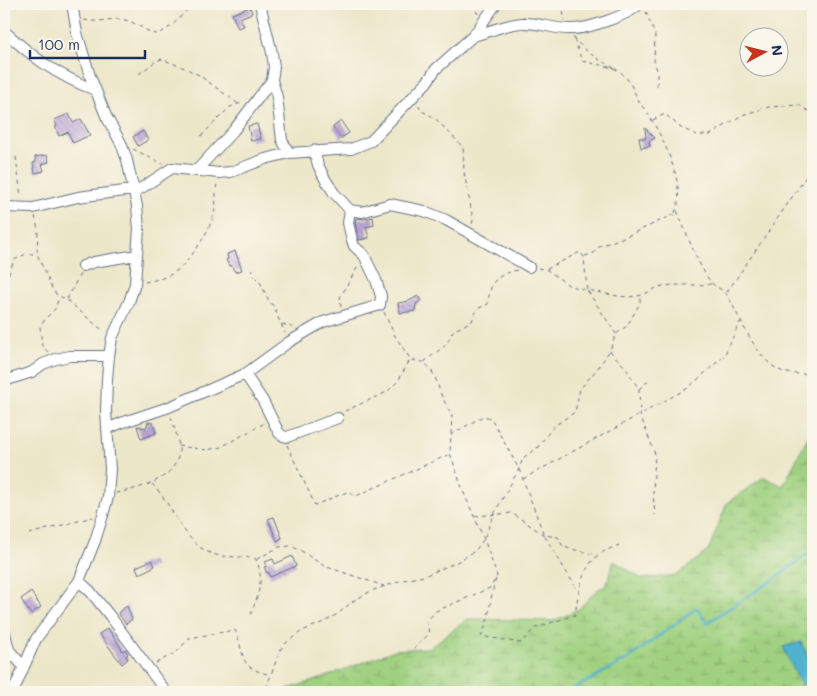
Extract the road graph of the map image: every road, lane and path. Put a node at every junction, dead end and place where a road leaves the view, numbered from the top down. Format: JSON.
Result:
{"nodes":[{"id":1,"x":72,"y":4,"type":"edge"},
{"id":2,"x":193,"y":4,"type":"edge"},
{"id":3,"x":260,"y":4,"type":"edge"},
{"id":4,"x":496,"y":4,"type":"edge"},
{"id":5,"x":561,"y":4,"type":"edge"},
{"id":6,"x":642,"y":8,"type":"edge"},
{"id":7,"x":74,"y":18,"type":"junction"},
{"id":8,"x":571,"y":30,"type":"junction"},
{"id":9,"x":4,"y":31,"type":"edge"},
{"id":10,"x":473,"y":36,"type":"junction"},
{"id":11,"x":619,"y":70,"type":"junction"},
{"id":12,"x":139,"y":74,"type":"dead end"},
{"id":13,"x":272,"y":80,"type":"junction"},
{"id":14,"x":657,"y":86,"type":"dead end"},
{"id":15,"x":95,"y":90,"type":"junction"},
{"id":16,"x":415,"y":94,"type":"junction"},
{"id":17,"x":258,"y":97,"type":"junction"},
{"id":18,"x":238,"y":104,"type":"junction"},
{"id":19,"x":248,"y":110,"type":"junction"},
{"id":20,"x":813,"y":114,"type":"edge"},
{"id":21,"x":652,"y":120,"type":"junction"},
{"id":22,"x":201,"y":136,"type":"dead end"},
{"id":23,"x":121,"y":143,"type":"junction"},
{"id":24,"x":314,"y":150,"type":"junction"},
{"id":25,"x":813,"y":151,"type":"edge"},
{"id":26,"x":289,"y":153,"type":"junction"},
{"id":27,"x":16,"y":156,"type":"dead end"},
{"id":28,"x":172,"y":168,"type":"junction"},
{"id":29,"x":196,"y":171,"type":"junction"},
{"id":30,"x":219,"y":173,"type":"junction"},
{"id":31,"x":133,"y":190,"type":"junction"},
{"id":32,"x":4,"y":207,"type":"edge"},
{"id":33,"x":22,"y":208,"type":"junction"},
{"id":34,"x":33,"y":208,"type":"junction"},
{"id":35,"x":350,"y":210,"type":"junction"},
{"id":36,"x":677,"y":211,"type":"junction"},
{"id":37,"x":673,"y":215,"type":"junction"},
{"id":38,"x":679,"y":216,"type":"junction"},
{"id":39,"x":470,"y":233,"type":"junction"},
{"id":40,"x":37,"y":254,"type":"junction"},
{"id":41,"x":137,"y":255,"type":"junction"},
{"id":42,"x":584,"y":257,"type":"junction"},
{"id":43,"x":359,"y":264,"type":"dead end"},
{"id":44,"x":83,"y":266,"type":"joint"},
{"id":45,"x":529,"y":266,"type":"junction"},
{"id":46,"x":251,"y":269,"type":"dead end"},
{"id":47,"x":547,"y":270,"type":"junction"},
{"id":48,"x":4,"y":281,"type":"edge"},
{"id":49,"x":135,"y":284,"type":"junction"},
{"id":50,"x":711,"y":284,"type":"junction"},
{"id":51,"x":587,"y":290,"type":"junction"},
{"id":52,"x":726,"y":293,"type":"junction"},
{"id":53,"x":640,"y":296,"type":"junction"},
{"id":54,"x":60,"y":297,"type":"junction"},
{"id":55,"x":340,"y":298,"type":"dead end"},
{"id":56,"x":66,"y":300,"type":"junction"},
{"id":57,"x":380,"y":305,"type":"junction"},
{"id":58,"x":740,"y":322,"type":"junction"},
{"id":59,"x":281,"y":324,"type":"junction"},
{"id":60,"x":306,"y":331,"type":"junction"},
{"id":61,"x":616,"y":334,"type":"junction"},
{"id":62,"x":112,"y":338,"type":"junction"},
{"id":63,"x":289,"y":342,"type":"junction"},
{"id":64,"x":610,"y":350,"type":"junction"},
{"id":65,"x":109,"y":356,"type":"junction"},
{"id":66,"x":56,"y":359,"type":"junction"},
{"id":67,"x":411,"y":360,"type":"junction"},
{"id":68,"x":423,"y":362,"type":"junction"},
{"id":69,"x":245,"y":374,"type":"junction"},
{"id":70,"x":813,"y":374,"type":"edge"},
{"id":71,"x":649,"y":380,"type":"dead end"},
{"id":72,"x":4,"y":381,"type":"edge"},
{"id":73,"x":638,"y":389,"type":"junction"},
{"id":74,"x":169,"y":407,"type":"junction"},
{"id":75,"x":640,"y":415,"type":"junction"},
{"id":76,"x":338,"y":418,"type":"joint"},
{"id":77,"x":272,"y":419,"type":"junction"},
{"id":78,"x":107,"y":429,"type":"junction"},
{"id":79,"x":451,"y":435,"type":"junction"},
{"id":80,"x":283,"y":436,"type":"junction"},
{"id":81,"x":178,"y":446,"type":"junction"},
{"id":82,"x":450,"y":453,"type":"junction"},
{"id":83,"x":519,"y":469,"type":"junction"},
{"id":84,"x":523,"y":479,"type":"junction"},
{"id":85,"x":152,"y":484,"type":"junction"},
{"id":86,"x":108,"y":494,"type":"junction"},
{"id":87,"x":494,"y":514,"type":"junction"},
{"id":88,"x":103,"y":515,"type":"junction"},
{"id":89,"x":655,"y":515,"type":"dead end"},
{"id":90,"x":474,"y":516,"type":"junction"},
{"id":91,"x":28,"y":534,"type":"dead end"},
{"id":92,"x":544,"y":535,"type":"junction"},
{"id":93,"x":484,"y":539,"type":"junction"},
{"id":94,"x":619,"y":545,"type":"dead end"},
{"id":95,"x":598,"y":555,"type":"junction"},
{"id":96,"x":256,"y":559,"type":"junction"},
{"id":97,"x":497,"y":576,"type":"junction"},
{"id":98,"x":79,"y":581,"type":"junction"},
{"id":99,"x":385,"y":586,"type":"junction"},
{"id":100,"x":579,"y":592,"type":"junction"},
{"id":101,"x":251,"y":614,"type":"dead end"},
{"id":102,"x":4,"y":629,"type":"edge"},
{"id":103,"x":412,"y":650,"type":"dead end"},
{"id":104,"x":24,"y":667,"type":"junction"},
{"id":105,"x":148,"y":667,"type":"junction"},
{"id":106,"x":272,"y":675,"type":"junction"},
{"id":107,"x":13,"y":692,"type":"edge"},
{"id":108,"x":166,"y":692,"type":"edge"},
{"id":109,"x":259,"y":692,"type":"edge"}],
"edges":[{"from":1,"to":7,"type":"street"},
{"from":2,"to":7,"type":"path"},
{"from":3,"to":13,"type":"street"},
{"from":4,"to":10,"type":"street"},
{"from":5,"to":8,"type":"path"},
{"from":6,"to":8,"type":"street"},
{"from":6,"to":14,"type":"path"},
{"from":7,"to":15,"type":"street"},
{"from":8,"to":10,"type":"street"},
{"from":9,"to":15,"type":"street"},
{"from":10,"to":16,"type":"street"},
{"from":11,"to":11,"type":"path"},
{"from":11,"to":21,"type":"path"},
{"from":12,"to":18,"type":"path"},
{"from":13,"to":17,"type":"street"},
{"from":13,"to":26,"type":"street"},
{"from":15,"to":23,"type":"street"},
{"from":16,"to":24,"type":"street"},
{"from":16,"to":39,"type":"path"},
{"from":17,"to":18,"type":"path"},
{"from":17,"to":19,"type":"street"},
{"from":18,"to":19,"type":"path"},
{"from":18,"to":22,"type":"path"},
{"from":19,"to":29,"type":"street"},
{"from":20,"to":21,"type":"path"},
{"from":21,"to":36,"type":"path"},
{"from":23,"to":28,"type":"path"},
{"from":23,"to":31,"type":"street"},
{"from":24,"to":26,"type":"street"},
{"from":24,"to":35,"type":"street"},
{"from":25,"to":52,"type":"path"},
{"from":26,"to":30,"type":"street"},
{"from":27,"to":33,"type":"path"},
{"from":28,"to":29,"type":"street"},
{"from":28,"to":31,"type":"street"},
{"from":29,"to":30,"type":"street"},
{"from":30,"to":49,"type":"path"},
{"from":31,"to":34,"type":"street"},
{"from":31,"to":41,"type":"street"},
{"from":32,"to":33,"type":"street"},
{"from":33,"to":34,"type":"street"},
{"from":34,"to":40,"type":"path"},
{"from":35,"to":39,"type":"street"},
{"from":35,"to":57,"type":"street"},
{"from":36,"to":37,"type":"path"},
{"from":36,"to":38,"type":"path"},
{"from":37,"to":38,"type":"path"},
{"from":37,"to":42,"type":"path"},
{"from":38,"to":50,"type":"path"},
{"from":39,"to":45,"type":"street"},
{"from":40,"to":48,"type":"path"},
{"from":40,"to":54,"type":"path"},
{"from":41,"to":44,"type":"street"},
{"from":41,"to":49,"type":"street"},
{"from":42,"to":47,"type":"path"},
{"from":42,"to":51,"type":"path"},
{"from":43,"to":55,"type":"path"},
{"from":44,"to":56,"type":"path"},
{"from":45,"to":47,"type":"path"},
{"from":45,"to":68,"type":"path"},
{"from":46,"to":59,"type":"path"},
{"from":47,"to":51,"type":"path"},
{"from":49,"to":62,"type":"street"},
{"from":50,"to":52,"type":"path"},
{"from":50,"to":53,"type":"path"},
{"from":51,"to":53,"type":"path"},
{"from":51,"to":61,"type":"path"},
{"from":52,"to":58,"type":"path"},
{"from":53,"to":61,"type":"path"},
{"from":54,"to":56,"type":"path"},
{"from":54,"to":66,"type":"path"},
{"from":56,"to":62,"type":"path"},
{"from":57,"to":60,"type":"street"},
{"from":57,"to":67,"type":"path"},
{"from":58,"to":70,"type":"path"},
{"from":58,"to":75,"type":"path"},
{"from":59,"to":60,"type":"path"},
{"from":59,"to":63,"type":"path"},
{"from":60,"to":63,"type":"street"},
{"from":61,"to":64,"type":"path"},
{"from":62,"to":65,"type":"street"},
{"from":63,"to":69,"type":"street"},
{"from":64,"to":73,"type":"path"},
{"from":64,"to":83,"type":"path"},
{"from":65,"to":66,"type":"street"},
{"from":65,"to":78,"type":"street"},
{"from":66,"to":72,"type":"street"},
{"from":67,"to":68,"type":"path"},
{"from":67,"to":76,"type":"path"},
{"from":68,"to":79,"type":"path"},
{"from":69,"to":74,"type":"street"},
{"from":69,"to":77,"type":"street"},
{"from":71,"to":73,"type":"path"},
{"from":73,"to":75,"type":"path"},
{"from":74,"to":78,"type":"street"},
{"from":74,"to":81,"type":"path"},
{"from":75,"to":84,"type":"path"},
{"from":75,"to":89,"type":"path"},
{"from":76,"to":80,"type":"street"},
{"from":77,"to":80,"type":"street"},
{"from":77,"to":81,"type":"path"},
{"from":78,"to":86,"type":"street"},
{"from":79,"to":82,"type":"path"},
{"from":79,"to":83,"type":"path"},
{"from":80,"to":82,"type":"path"},
{"from":81,"to":85,"type":"path"},
{"from":82,"to":90,"type":"path"},
{"from":83,"to":84,"type":"path"},
{"from":83,"to":87,"type":"path"},
{"from":84,"to":92,"type":"path"},
{"from":85,"to":86,"type":"path"},
{"from":85,"to":96,"type":"path"},
{"from":86,"to":88,"type":"street"},
{"from":87,"to":90,"type":"path"},
{"from":87,"to":92,"type":"path"},
{"from":87,"to":93,"type":"path"},
{"from":88,"to":91,"type":"path"},
{"from":88,"to":98,"type":"street"},
{"from":90,"to":93,"type":"path"},
{"from":92,"to":95,"type":"path"},
{"from":92,"to":100,"type":"path"},
{"from":93,"to":97,"type":"path"},
{"from":93,"to":99,"type":"path"},
{"from":94,"to":95,"type":"path"},
{"from":95,"to":100,"type":"path"},
{"from":96,"to":99,"type":"path"},
{"from":96,"to":101,"type":"path"},
{"from":97,"to":100,"type":"path"},
{"from":97,"to":103,"type":"path"},
{"from":98,"to":104,"type":"street"},
{"from":98,"to":105,"type":"street"},
{"from":99,"to":106,"type":"path"},
{"from":102,"to":104,"type":"street"},
{"from":104,"to":107,"type":"street"},
{"from":105,"to":106,"type":"path"},
{"from":105,"to":108,"type":"street"},
{"from":106,"to":109,"type":"path"}]}
